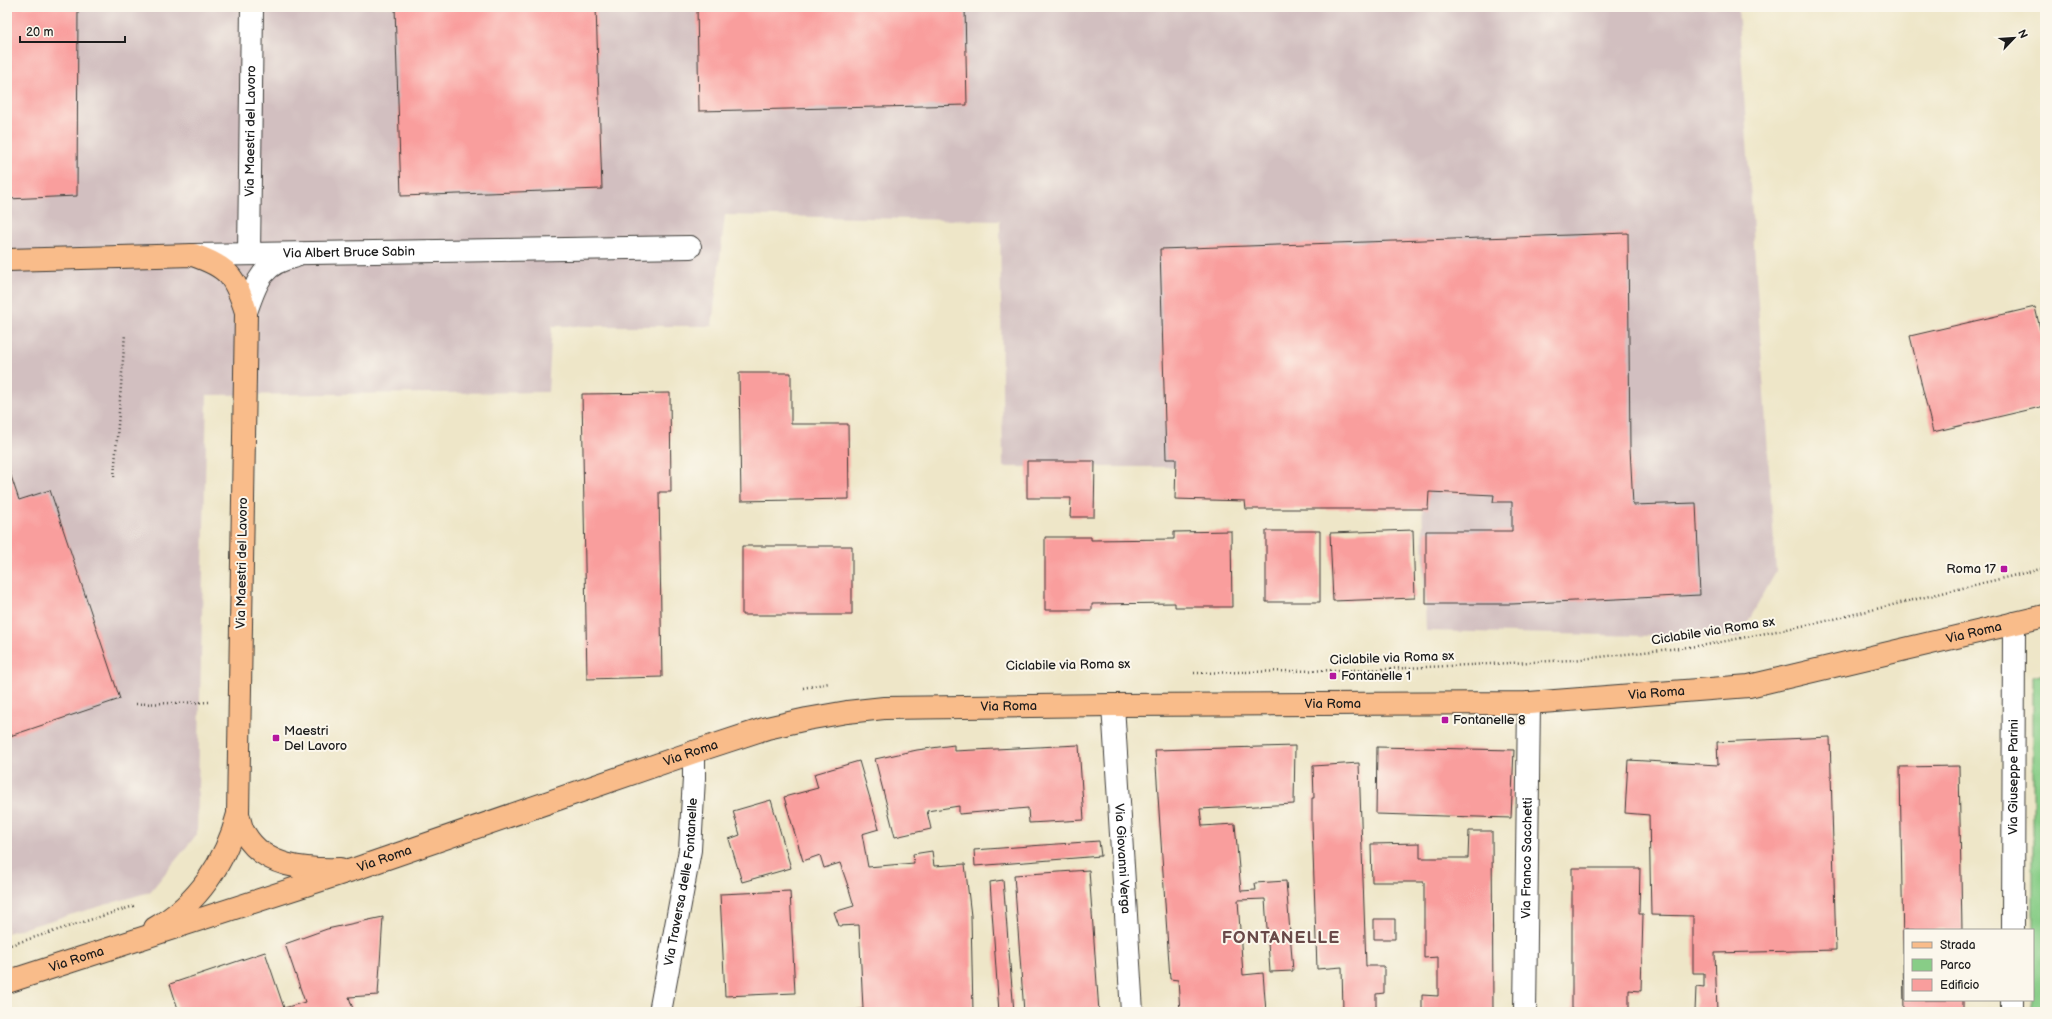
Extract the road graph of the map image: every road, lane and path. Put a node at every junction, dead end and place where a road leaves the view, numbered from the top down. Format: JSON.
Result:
{"nodes":[{"id":1,"x":252,"y":7,"type":"edge"},
{"id":2,"x":690,"y":247,"type":"dead end"},
{"id":3,"x":249,"y":254,"type":"junction"},
{"id":4,"x":310,"y":254,"type":"junction"},
{"id":5,"x":193,"y":255,"type":"junction"},
{"id":6,"x":7,"y":260,"type":"edge"},
{"id":7,"x":246,"y":312,"type":"junction"},
{"id":8,"x":125,"y":334,"type":"dead end"},
{"id":9,"x":114,"y":477,"type":"dead end"},
{"id":10,"x":2045,"y":568,"type":"edge"},
{"id":11,"x":2045,"y":616,"type":"edge"},
{"id":12,"x":2014,"y":623,"type":"junction"},
{"id":13,"x":1189,"y":673,"type":"dead end"},
{"id":14,"x":835,"y":682,"type":"dead end"},
{"id":15,"x":801,"y":688,"type":"dead end"},
{"id":16,"x":211,"y":702,"type":"dead end"},
{"id":17,"x":1528,"y":703,"type":"junction"},
{"id":18,"x":136,"y":704,"type":"dead end"},
{"id":19,"x":1113,"y":704,"type":"junction"},
{"id":20,"x":694,"y":752,"type":"junction"},
{"id":21,"x":238,"y":814,"type":"junction"},
{"id":22,"x":358,"y":868,"type":"junction"},
{"id":23,"x":136,"y":906,"type":"dead end"},
{"id":24,"x":2013,"y":929,"type":"edge"},
{"id":25,"x":123,"y":945,"type":"junction"},
{"id":26,"x":7,"y":946,"type":"edge"},
{"id":27,"x":7,"y":982,"type":"edge"},
{"id":28,"x":2012,"y":1001,"type":"edge"},
{"id":29,"x":660,"y":1012,"type":"edge"},
{"id":30,"x":1132,"y":1012,"type":"edge"},
{"id":31,"x":1525,"y":1012,"type":"edge"},
{"id":32,"x":2012,"y":1012,"type":"edge"}],
"edges":[{"from":1,"to":3,"type":"street","name":"Via Maestri del Lavoro"},
{"from":2,"to":4,"type":"street","name":"Via Albert Bruce Sabin"},
{"from":3,"to":4,"type":"street","name":"Via Albert Bruce Sabin"},
{"from":3,"to":5,"type":"street","name":"Via Albert Bruce Sabin"},
{"from":4,"to":7,"type":"street","name":"Via Maestri del Lavoro"},
{"from":5,"to":6,"type":"main road","name":"Via Albert Bruce Sabin"},
{"from":5,"to":7,"type":"main road","name":"Via Maestri del Lavoro"},
{"from":7,"to":21,"type":"main road","name":"Via Maestri del Lavoro"},
{"from":8,"to":9,"type":"path"},
{"from":10,"to":13,"type":"path","name":"Ciclabile via Roma sx"},
{"from":11,"to":12,"type":"main road","name":"Via Roma"},
{"from":12,"to":17,"type":"main road","name":"Via Roma"},
{"from":12,"to":24,"type":"street","name":"Via Giuseppe Parini"},
{"from":14,"to":15,"type":"path"},
{"from":16,"to":18,"type":"path"},
{"from":17,"to":19,"type":"main road","name":"Via Roma"},
{"from":17,"to":31,"type":"street","name":"Via Franco Sacchetti"},
{"from":19,"to":20,"type":"main road","name":"Via Roma"},
{"from":19,"to":30,"type":"street","name":"Via Giovanni Verga"},
{"from":20,"to":22,"type":"main road","name":"Via Roma"},
{"from":20,"to":29,"type":"street","name":"Via Traversa delle Fontanelle"},
{"from":21,"to":22,"type":"main road","name":"Via Maestri del Lavoro"},
{"from":21,"to":25,"type":"main road","name":"Via Maestri del Lavoro"},
{"from":22,"to":25,"type":"main road","name":"Via Roma"},
{"from":23,"to":26,"type":"path"},
{"from":25,"to":27,"type":"main road","name":"Via Roma"},
{"from":28,"to":32,"type":"street"}]}
